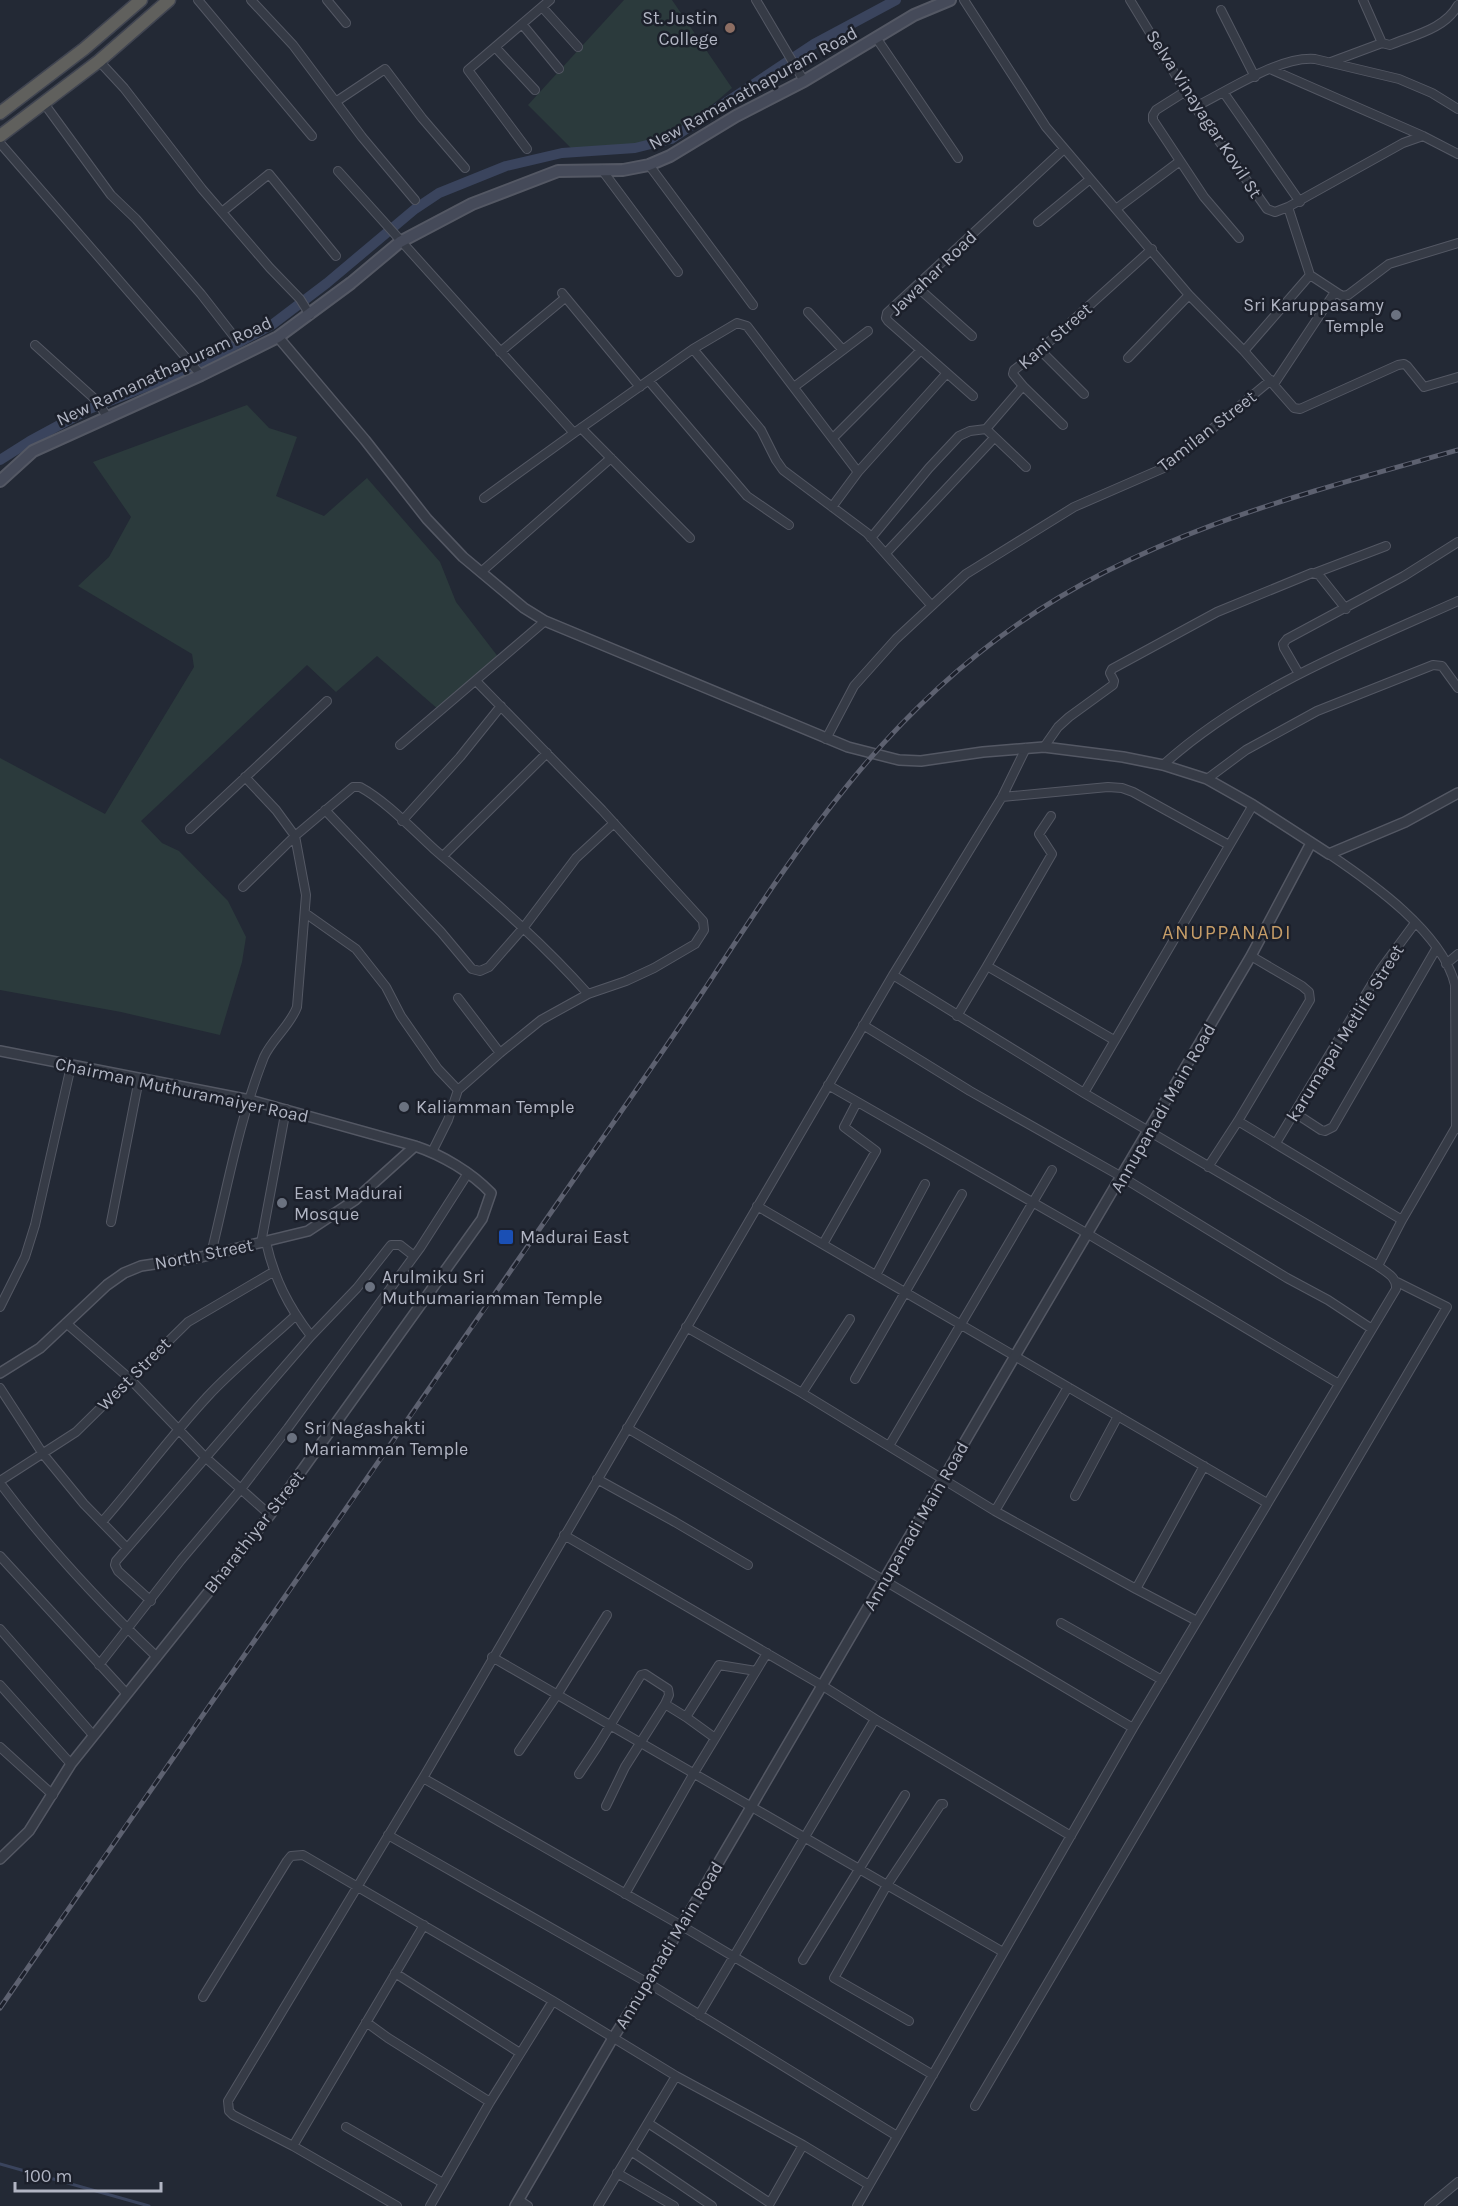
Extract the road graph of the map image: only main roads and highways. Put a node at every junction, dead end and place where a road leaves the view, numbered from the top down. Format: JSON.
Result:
{"nodes":[{"id":1,"x":141,"y":0,"type":"edge"},
{"id":2,"x":170,"y":0,"type":"edge"},
{"id":3,"x":950,"y":0,"type":"edge"},
{"id":4,"x":0,"y":112,"type":"edge"},
{"id":5,"x":0,"y":136,"type":"edge"},
{"id":6,"x":0,"y":481,"type":"edge"}],
"edges":[{"from":1,"to":4,"type":"highway"},
{"from":2,"to":5,"type":"highway"},
{"from":3,"to":6,"type":"main road","name":"New Ramanathapuram Road"}]}
